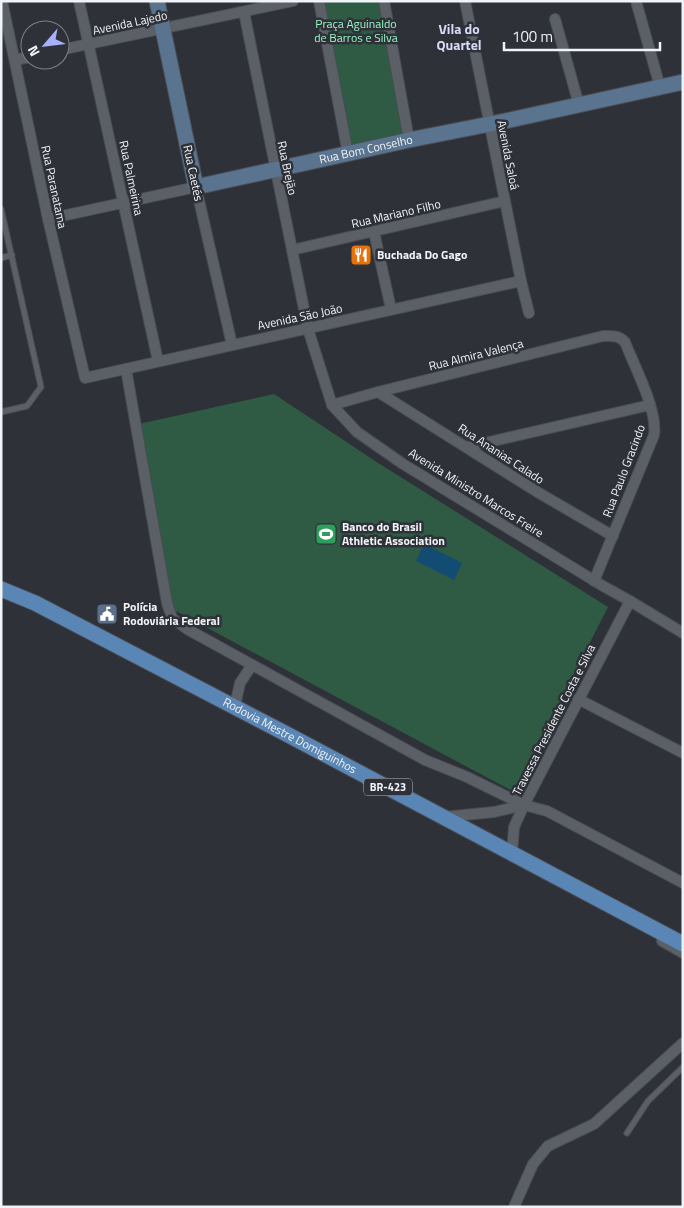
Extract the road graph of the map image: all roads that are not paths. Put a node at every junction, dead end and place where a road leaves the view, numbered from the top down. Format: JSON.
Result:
{"nodes":[{"id":1,"x":2,"y":1,"type":"edge"},
{"id":2,"x":79,"y":1,"type":"edge"},
{"id":3,"x":157,"y":1,"type":"edge"},
{"id":4,"x":293,"y":1,"type":"edge"},
{"id":5,"x":319,"y":1,"type":"edge"},
{"id":6,"x":384,"y":1,"type":"edge"},
{"id":7,"x":465,"y":1,"type":"edge"},
{"id":8,"x":636,"y":1,"type":"edge"},
{"id":9,"x":244,"y":12,"type":"junction"},
{"id":10,"x":555,"y":19,"type":"dead end"},
{"id":11,"x":162,"y":29,"type":"junction"},
{"id":12,"x":88,"y":44,"type":"junction"},
{"id":13,"x":70,"y":48,"type":"edge"},
{"id":14,"x":20,"y":59,"type":"edge"},
{"id":15,"x":14,"y":60,"type":"junction"},
{"id":16,"x":683,"y":82,"type":"edge"},
{"id":17,"x":660,"y":87,"type":"junction"},
{"id":18,"x":579,"y":105,"type":"junction"},
{"id":19,"x":489,"y":125,"type":"junction"},
{"id":20,"x":409,"y":140,"type":"junction"},
{"id":21,"x":348,"y":154,"type":"junction"},
{"id":22,"x":275,"y":170,"type":"junction"},
{"id":23,"x":196,"y":187,"type":"junction"},
{"id":24,"x":504,"y":201,"type":"junction"},
{"id":25,"x":124,"y":204,"type":"junction"},
{"id":26,"x":1,"y":210,"type":"edge"},
{"id":27,"x":48,"y":219,"type":"junction"},
{"id":28,"x":374,"y":232,"type":"junction"},
{"id":29,"x":292,"y":250,"type":"junction"},
{"id":30,"x":12,"y":255,"type":"junction"},
{"id":31,"x":1,"y":258,"type":"edge"},
{"id":32,"x":521,"y":281,"type":"junction"},
{"id":33,"x":391,"y":309,"type":"junction"},
{"id":34,"x":529,"y":313,"type":"dead end"},
{"id":35,"x":308,"y":329,"type":"junction"},
{"id":36,"x":625,"y":342,"type":"joint"},
{"id":37,"x":232,"y":345,"type":"junction"},
{"id":38,"x":158,"y":361,"type":"junction"},
{"id":39,"x":126,"y":369,"type":"junction"},
{"id":40,"x":85,"y":378,"type":"joint"},
{"id":41,"x":378,"y":392,"type":"junction"},
{"id":42,"x":650,"y":404,"type":"junction"},
{"id":43,"x":332,"y":405,"type":"junction"},
{"id":44,"x":1,"y":412,"type":"edge"},
{"id":45,"x":467,"y":447,"type":"junction"},
{"id":46,"x":613,"y":536,"type":"junction"},
{"id":47,"x":594,"y":581,"type":"junction"},
{"id":48,"x":1,"y":589,"type":"edge"},
{"id":49,"x":630,"y":600,"type":"junction"},
{"id":50,"x":683,"y":633,"type":"edge"},
{"id":51,"x":252,"y":665,"type":"junction"},
{"id":52,"x":578,"y":699,"type":"junction"},
{"id":53,"x":235,"y":706,"type":"junction"},
{"id":54,"x":683,"y":753,"type":"edge"},
{"id":55,"x":524,"y":805,"type":"junction"},
{"id":56,"x":443,"y":817,"type":"junction"},
{"id":57,"x":512,"y":854,"type":"junction"},
{"id":58,"x":683,"y":883,"type":"edge"},
{"id":59,"x":631,"y":916,"type":"junction"},
{"id":60,"x":683,"y":936,"type":"edge"},
{"id":61,"x":683,"y":944,"type":"edge"},
{"id":62,"x":683,"y":953,"type":"edge"},
{"id":63,"x":683,"y":1044,"type":"edge"},
{"id":64,"x":683,"y":1067,"type":"edge"},
{"id":65,"x":626,"y":1133,"type":"dead end"},
{"id":66,"x":514,"y":1207,"type":"edge"}],
"edges":[{"from":1,"to":15,"type":"street","name":"Rua Paranatama"},
{"from":2,"to":12,"type":"street","name":"Rua Palmeirina"},
{"from":3,"to":11,"type":"street","name":"Rua Caetés"},
{"from":4,"to":9,"type":"street","name":"Avenida Lajedo"},
{"from":5,"to":21,"type":"street"},
{"from":6,"to":20,"type":"street"},
{"from":7,"to":19,"type":"street","name":"Avenida Saloá"},
{"from":8,"to":17,"type":"street"},
{"from":9,"to":11,"type":"street","name":"Avenida Lajedo"},
{"from":9,"to":22,"type":"street","name":"Rua Brejão"},
{"from":10,"to":18,"type":"street"},
{"from":11,"to":12,"type":"street","name":"Avenida Lajedo"},
{"from":11,"to":23,"type":"street","name":"Rua Caetés"},
{"from":12,"to":13,"type":"street","name":"Avenida Lajedo"},
{"from":12,"to":25,"type":"street","name":"Rua Palmeirina"},
{"from":14,"to":15,"type":"street"},
{"from":15,"to":27,"type":"street","name":"Rua Paranatama"},
{"from":16,"to":17,"type":"street","name":"Rua Bom Conselho"},
{"from":17,"to":18,"type":"street","name":"Rua Bom Conselho"},
{"from":18,"to":19,"type":"street","name":"Rua Bom Conselho"},
{"from":19,"to":20,"type":"street","name":"Rua Bom Conselho"},
{"from":19,"to":24,"type":"street","name":"Avenida Saloá"},
{"from":20,"to":21,"type":"street","name":"Rua Bom Conselho"},
{"from":21,"to":22,"type":"street","name":"Rua Bom Conselho"},
{"from":22,"to":23,"type":"street","name":"Rua Bom Conselho"},
{"from":22,"to":29,"type":"street","name":"Rua Brejão"},
{"from":23,"to":25,"type":"street","name":"Rua Bom Conselho"},
{"from":23,"to":37,"type":"street","name":"Rua Caetés"},
{"from":24,"to":28,"type":"street","name":"Rua Mariano Filho"},
{"from":24,"to":32,"type":"street","name":"Avenida Saloá"},
{"from":25,"to":27,"type":"street","name":"Rua Bom Conselho"},
{"from":25,"to":38,"type":"street","name":"Rua Palmeirina"},
{"from":26,"to":30,"type":"lane"},
{"from":27,"to":40,"type":"street","name":"Rua Paranatama"},
{"from":28,"to":29,"type":"street","name":"Rua Mariano Filho"},
{"from":28,"to":33,"type":"street"},
{"from":29,"to":35,"type":"street","name":"Rua Brejão"},
{"from":30,"to":31,"type":"lane"},
{"from":30,"to":44,"type":"lane"},
{"from":32,"to":33,"type":"street","name":"Avenida São João"},
{"from":32,"to":34,"type":"street","name":"Avenida Saloá"},
{"from":33,"to":35,"type":"street","name":"Avenida São João"},
{"from":35,"to":37,"type":"street","name":"Avenida São João"},
{"from":35,"to":43,"type":"street","name":"Avenida Ministro Marcos Freire"},
{"from":36,"to":41,"type":"street","name":"Rua Almira Valença"},
{"from":36,"to":42,"type":"street","name":"Rua Paulo Gracindo"},
{"from":37,"to":38,"type":"street","name":"Avenida São João"},
{"from":38,"to":39,"type":"street","name":"Avenida São João"},
{"from":39,"to":40,"type":"street","name":"Avenida São João"},
{"from":39,"to":51,"type":"street"},
{"from":41,"to":43,"type":"street","name":"Rua Almira Valença"},
{"from":41,"to":45,"type":"street","name":"Rua Ananias Calado"},
{"from":42,"to":45,"type":"street"},
{"from":42,"to":46,"type":"street","name":"Rua Paulo Gracindo"},
{"from":43,"to":47,"type":"street","name":"Avenida Ministro Marcos Freire"},
{"from":45,"to":46,"type":"street","name":"Rua Ananias Calado"},
{"from":46,"to":47,"type":"street","name":"Rua Paulo Gracindo"},
{"from":47,"to":49,"type":"street","name":"Avenida Ministro Marcos Freire"},
{"from":48,"to":53,"type":"main road","name":"Rodovia Mestre Domiguinhos","number":"BR-423"},
{"from":49,"to":50,"type":"street","name":"Avenida Ministro Marcos Freire"},
{"from":49,"to":52,"type":"street","name":"Travessa Presidente Costa e Silva"},
{"from":51,"to":53,"type":"street"},
{"from":51,"to":55,"type":"street"},
{"from":52,"to":54,"type":"street"},
{"from":52,"to":55,"type":"street","name":"Travessa Presidente Costa e Silva"},
{"from":53,"to":56,"type":"main road","name":"Rodovia Mestre Domiguinhos","number":"BR-423"},
{"from":55,"to":56,"type":"street"},
{"from":55,"to":57,"type":"street","name":"Travessa Presidente Costa e Silva"},
{"from":55,"to":58,"type":"street"},
{"from":56,"to":57,"type":"main road","name":"Rodovia Mestre Domiguinhos","number":"BR-423"},
{"from":57,"to":59,"type":"main road","name":"Rodovia Mestre Domiguinhos","number":"BR-423"},
{"from":59,"to":60,"type":"street"},
{"from":59,"to":61,"type":"main road","name":"Rodovia Mestre Domiguinhos","number":"BR-423"},
{"from":59,"to":62,"type":"street"},
{"from":63,"to":66,"type":"street"},
{"from":64,"to":65,"type":"lane"}]}
